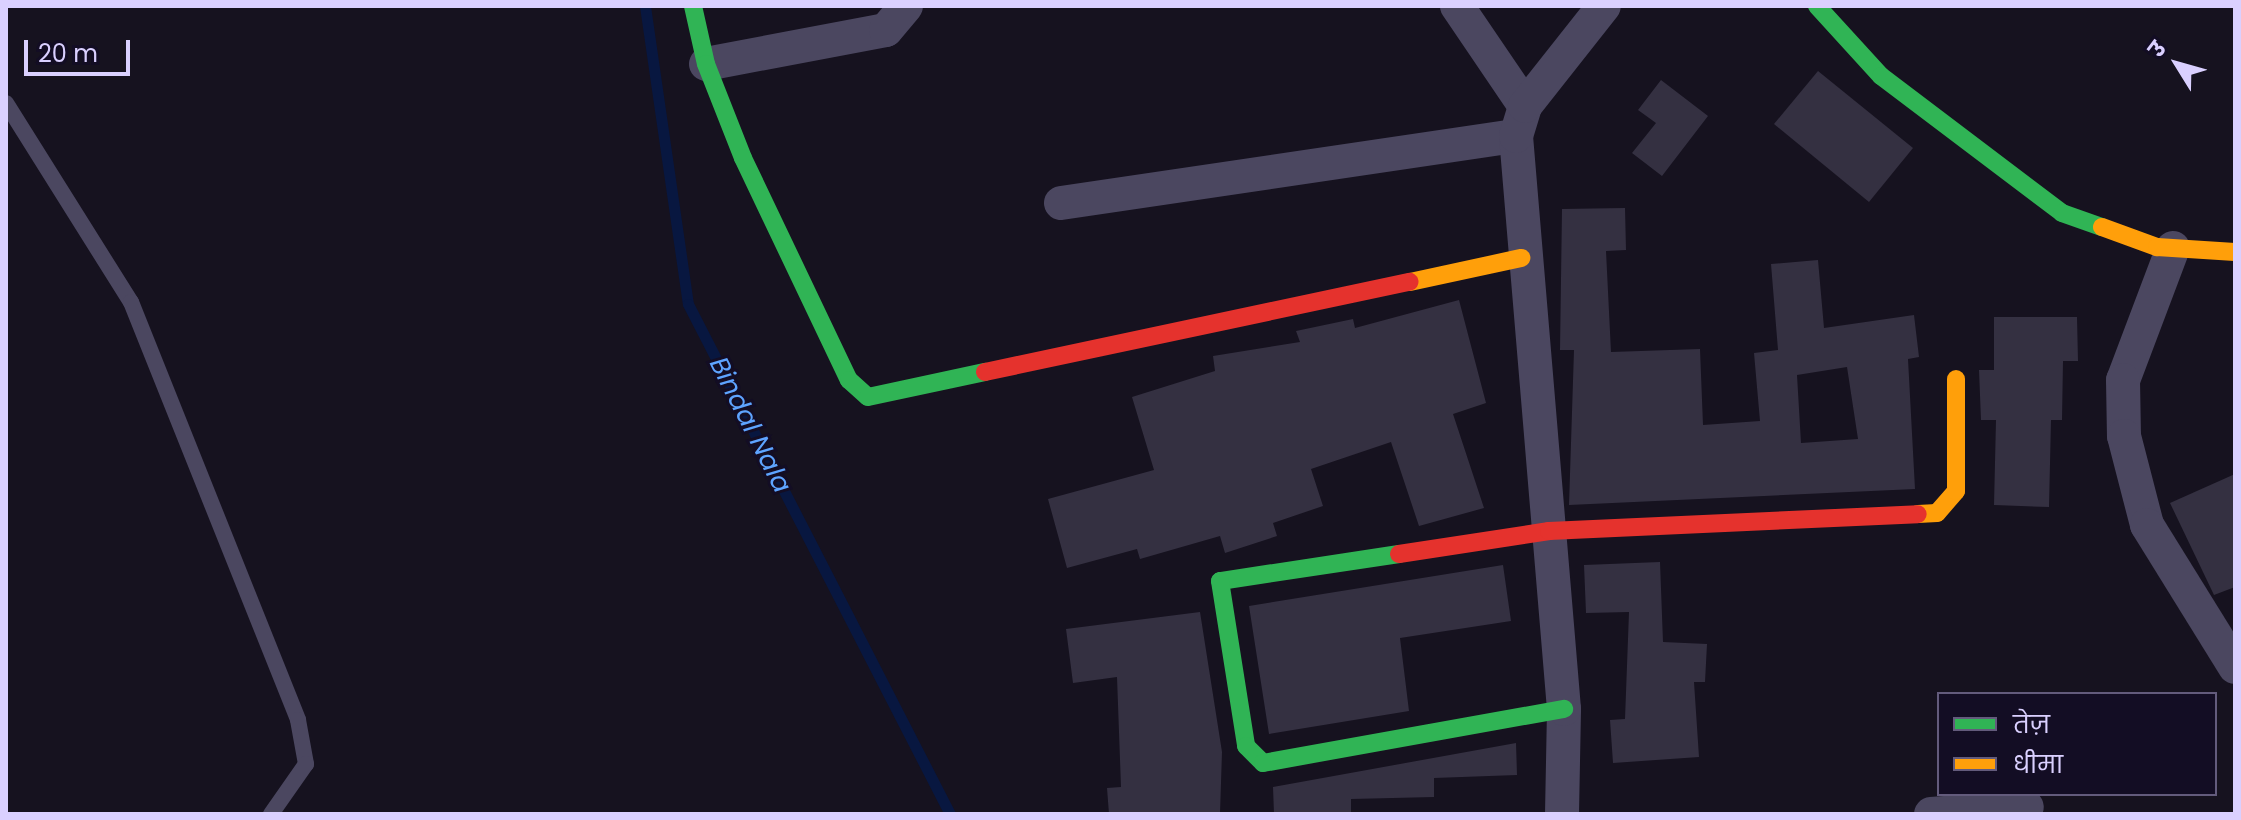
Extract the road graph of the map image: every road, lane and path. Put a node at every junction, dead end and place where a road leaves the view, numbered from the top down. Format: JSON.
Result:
{"nodes":[{"id":1,"x":693,"y":6,"type":"edge"},
{"id":2,"x":906,"y":6,"type":"edge"},
{"id":3,"x":1457,"y":6,"type":"edge"},
{"id":4,"x":1604,"y":6,"type":"edge"},
{"id":5,"x":1817,"y":6,"type":"edge"},
{"id":6,"x":706,"y":64,"type":"junction"},
{"id":7,"x":6,"y":103,"type":"edge"},
{"id":8,"x":1521,"y":121,"type":"junction"},
{"id":9,"x":1061,"y":203,"type":"dead end"},
{"id":10,"x":2173,"y":248,"type":"junction"},
{"id":11,"x":2235,"y":252,"type":"edge"},
{"id":12,"x":1521,"y":258,"type":"junction"},
{"id":13,"x":1956,"y":379,"type":"dead end"},
{"id":14,"x":1549,"y":531,"type":"junction"},
{"id":15,"x":2235,"y":667,"type":"edge"},
{"id":16,"x":1564,"y":709,"type":"junction"},
{"id":17,"x":2027,"y":807,"type":"dead end"},
{"id":18,"x":271,"y":814,"type":"edge"},
{"id":19,"x":1562,"y":814,"type":"edge"},
{"id":20,"x":1931,"y":814,"type":"edge"}],
"edges":[{"from":1,"to":6,"type":"street"},
{"from":2,"to":6,"type":"street"},
{"from":3,"to":8,"type":"street"},
{"from":4,"to":8,"type":"street"},
{"from":5,"to":10,"type":"street"},
{"from":6,"to":12,"type":"street"},
{"from":7,"to":18,"type":"lane"},
{"from":8,"to":9,"type":"street"},
{"from":8,"to":12,"type":"street"},
{"from":10,"to":11,"type":"street"},
{"from":10,"to":15,"type":"street"},
{"from":12,"to":14,"type":"street"},
{"from":13,"to":14,"type":"street"},
{"from":14,"to":16,"type":"street"},
{"from":14,"to":16,"type":"street"},
{"from":16,"to":19,"type":"street"},
{"from":17,"to":20,"type":"street"}]}
